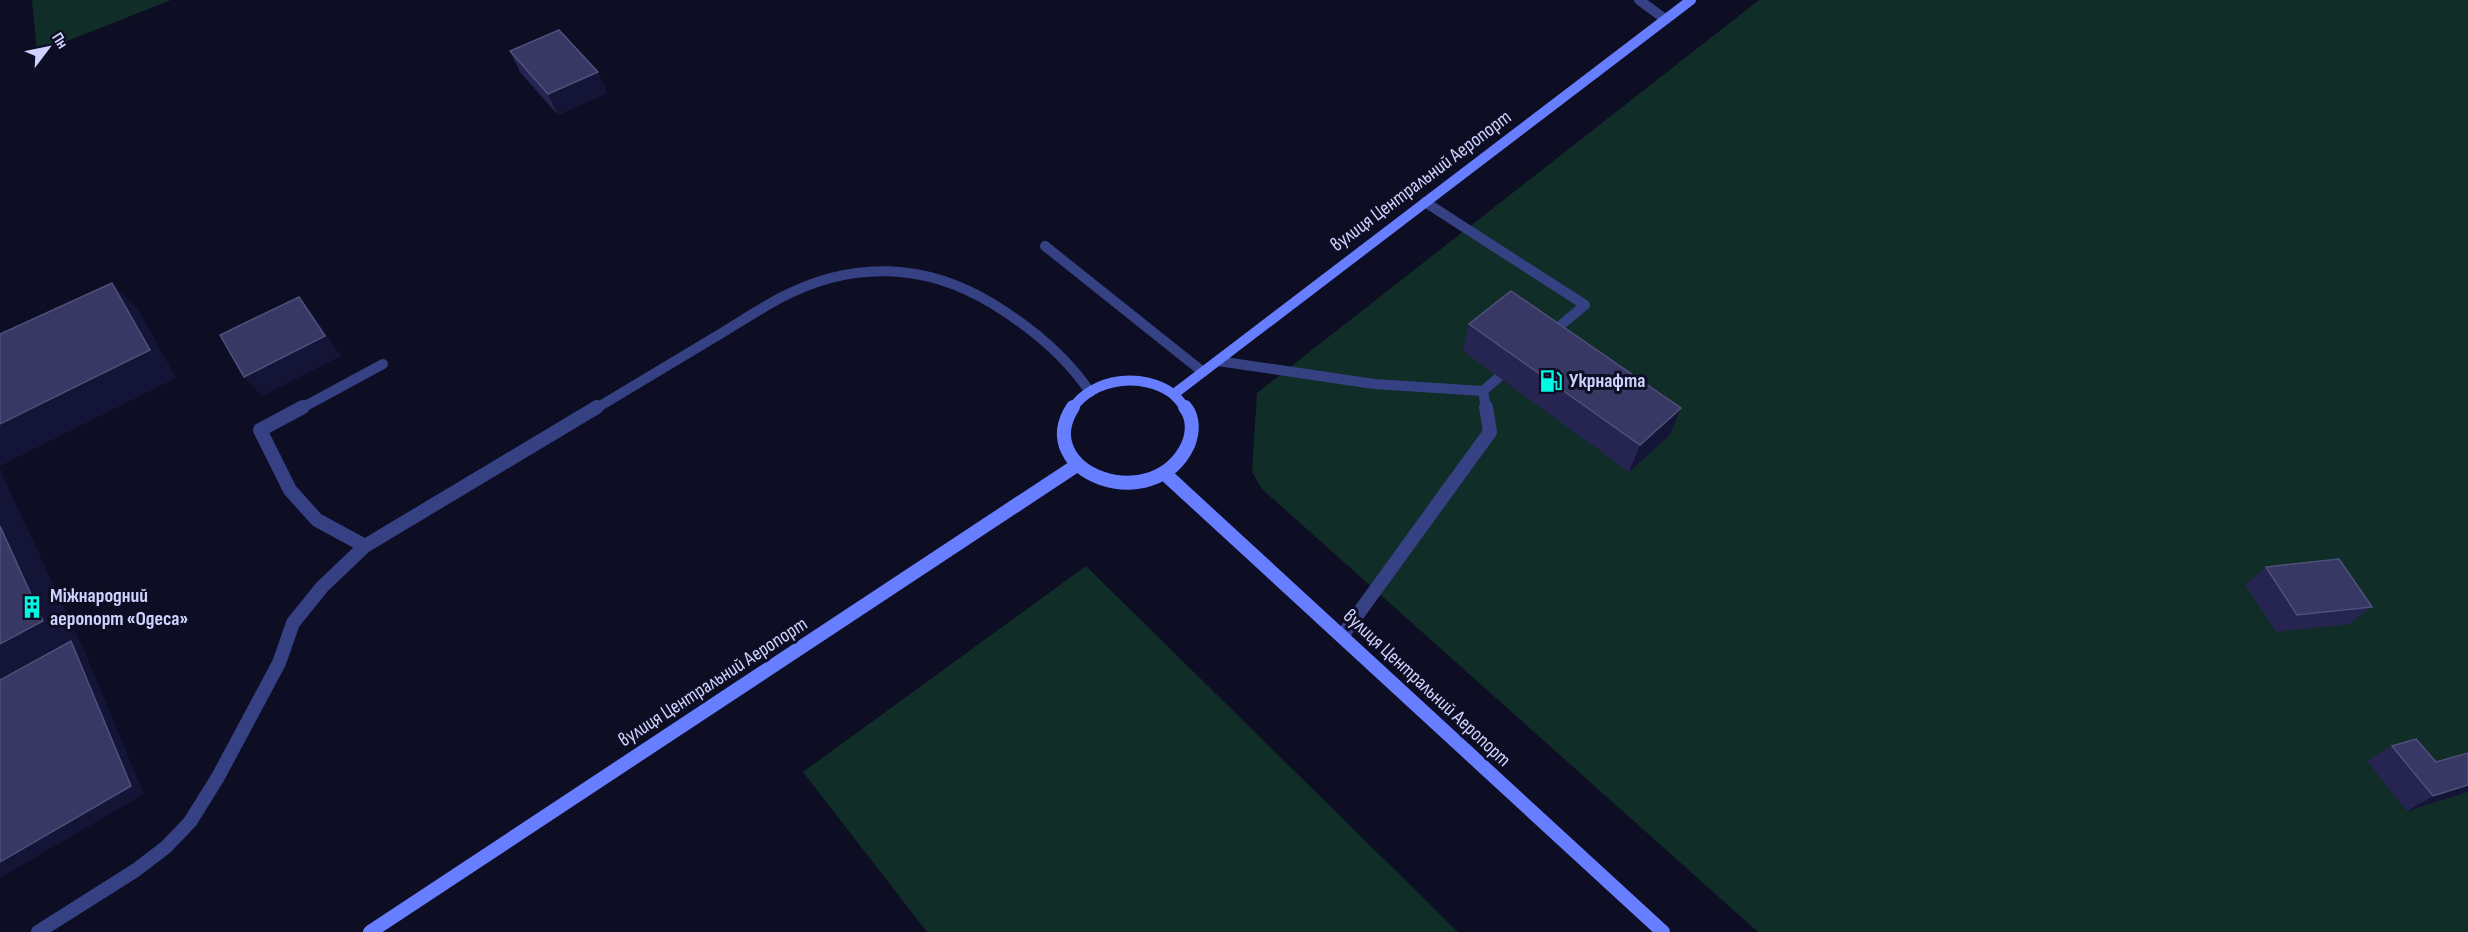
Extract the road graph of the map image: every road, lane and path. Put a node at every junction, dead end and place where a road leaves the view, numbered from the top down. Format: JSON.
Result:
{"nodes":[{"id":1,"x":1639,"y":0,"type":"edge"},
{"id":2,"x":1690,"y":0,"type":"edge"},
{"id":3,"x":1665,"y":19,"type":"junction"},
{"id":4,"x":1425,"y":202,"type":"junction"},
{"id":5,"x":1045,"y":246,"type":"dead end"},
{"id":6,"x":1539,"y":344,"type":"edge"},
{"id":7,"x":1218,"y":361,"type":"junction"},
{"id":8,"x":383,"y":364,"type":"dead end"},
{"id":9,"x":1203,"y":372,"type":"junction"},
{"id":10,"x":1499,"y":377,"type":"edge"},
{"id":11,"x":1483,"y":391,"type":"junction"},
{"id":12,"x":1090,"y":392,"type":"junction"},
{"id":13,"x":1174,"y":394,"type":"junction"},
{"id":14,"x":1077,"y":465,"type":"junction"},
{"id":15,"x":1164,"y":473,"type":"junction"},
{"id":16,"x":365,"y":546,"type":"junction"},
{"id":17,"x":1342,"y":636,"type":"junction"},
{"id":18,"x":38,"y":932,"type":"edge"},
{"id":19,"x":370,"y":932,"type":"edge"},
{"id":20,"x":1663,"y":932,"type":"edge"}],
"edges":[{"from":1,"to":3,"type":"lane"},
{"from":2,"to":3,"type":"main road","name":"вулиця Центральний Аеропорт"},
{"from":3,"to":4,"type":"main road","name":"вулиця Центральний Аеропорт"},
{"from":4,"to":6,"type":"lane"},
{"from":4,"to":7,"type":"main road","name":"вулиця Центральний Аеропорт"},
{"from":5,"to":9,"type":"lane"},
{"from":7,"to":9,"type":"main road","name":"вулиця Центральний Аеропорт"},
{"from":7,"to":11,"type":"lane"},
{"from":8,"to":16,"type":"lane"},
{"from":9,"to":13,"type":"main road","name":"вулиця Центральний Аеропорт"},
{"from":10,"to":11,"type":"lane"},
{"from":11,"to":17,"type":"lane"},
{"from":12,"to":13,"type":"main road"},
{"from":12,"to":14,"type":"main road"},
{"from":12,"to":16,"type":"lane"},
{"from":13,"to":15,"type":"main road"},
{"from":14,"to":15,"type":"main road"},
{"from":14,"to":19,"type":"main road","name":"вулиця Центральний Аеропорт"},
{"from":15,"to":17,"type":"main road","name":"вулиця Центральний Аеропорт"},
{"from":16,"to":18,"type":"lane"},
{"from":17,"to":20,"type":"main road","name":"вулиця Центральний Аеропорт"}]}
